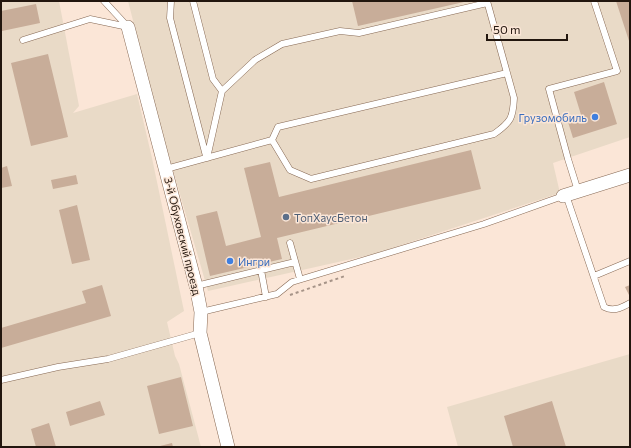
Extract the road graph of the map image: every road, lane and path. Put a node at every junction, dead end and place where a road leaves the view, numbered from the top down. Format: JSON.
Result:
{"nodes":[{"id":1,"x":104,"y":1,"type":"edge"},
{"id":2,"x":171,"y":1,"type":"edge"},
{"id":3,"x":193,"y":1,"type":"edge"},
{"id":4,"x":594,"y":1,"type":"edge"},
{"id":5,"x":487,"y":2,"type":"edge"},
{"id":6,"x":128,"y":27,"type":"junction"},
{"id":7,"x":23,"y":40,"type":"dead end"},
{"id":8,"x":507,"y":72,"type":"junction"},
{"id":9,"x":222,"y":92,"type":"junction"},
{"id":10,"x":272,"y":140,"type":"junction"},
{"id":11,"x":207,"y":158,"type":"junction"},
{"id":12,"x":166,"y":169,"type":"junction"},
{"id":13,"x":630,"y":175,"type":"edge"},
{"id":14,"x":569,"y":194,"type":"junction"},
{"id":15,"x":290,"y":243,"type":"dead end"},
{"id":16,"x":630,"y":261,"type":"edge"},
{"id":17,"x":295,"y":262,"type":"junction"},
{"id":18,"x":261,"y":270,"type":"junction"},
{"id":19,"x":594,"y":276,"type":"junction"},
{"id":20,"x":300,"y":279,"type":"junction"},
{"id":21,"x":196,"y":286,"type":"junction"},
{"id":22,"x":266,"y":297,"type":"junction"},
{"id":23,"x":630,"y":303,"type":"edge"},
{"id":24,"x":201,"y":312,"type":"junction"},
{"id":25,"x":200,"y":333,"type":"junction"},
{"id":26,"x":1,"y":380,"type":"edge"},
{"id":27,"x":228,"y":447,"type":"edge"}],
"edges":[{"from":1,"to":6,"type":"lane"},
{"from":2,"to":11,"type":"lane"},
{"from":3,"to":9,"type":"lane"},
{"from":4,"to":14,"type":"lane"},
{"from":5,"to":8,"type":"lane"},
{"from":5,"to":9,"type":"lane"},
{"from":6,"to":7,"type":"lane"},
{"from":6,"to":12,"type":"street","name":"3-й Обуховский проезд"},
{"from":8,"to":10,"type":"lane"},
{"from":8,"to":10,"type":"lane"},
{"from":9,"to":11,"type":"lane"},
{"from":10,"to":11,"type":"lane"},
{"from":11,"to":12,"type":"lane"},
{"from":12,"to":21,"type":"street","name":"3-й Обуховский проезд"},
{"from":13,"to":14,"type":"street"},
{"from":14,"to":19,"type":"lane"},
{"from":14,"to":20,"type":"lane"},
{"from":15,"to":17,"type":"lane"},
{"from":16,"to":19,"type":"lane"},
{"from":17,"to":18,"type":"lane"},
{"from":17,"to":20,"type":"lane"},
{"from":18,"to":21,"type":"lane"},
{"from":18,"to":22,"type":"lane"},
{"from":19,"to":23,"type":"lane"},
{"from":20,"to":22,"type":"lane"},
{"from":21,"to":24,"type":"street","name":"3-й Обуховский проезд"},
{"from":22,"to":24,"type":"lane"},
{"from":24,"to":25,"type":"street","name":"3-й Обуховский проезд"},
{"from":25,"to":26,"type":"lane"},
{"from":25,"to":27,"type":"street","name":"3-й Обуховский проезд"}]}
